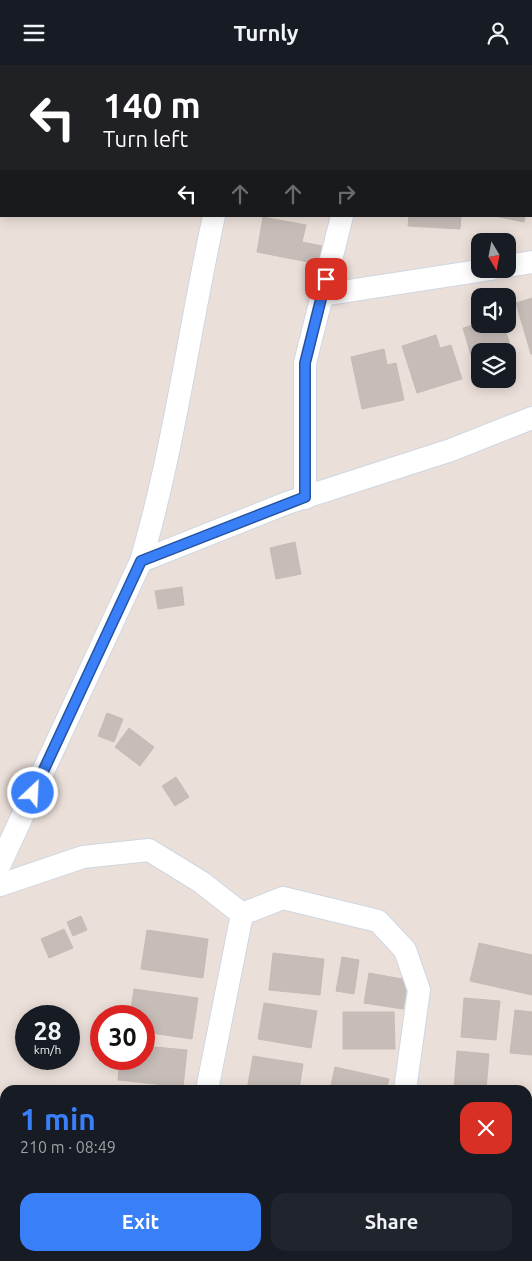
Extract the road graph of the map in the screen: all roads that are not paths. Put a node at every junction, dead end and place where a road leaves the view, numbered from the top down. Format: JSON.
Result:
{"nodes":[{"id":1,"x":214,"y":217,"type":"edge"},
{"id":2,"x":342,"y":217,"type":"edge"},
{"id":3,"x":532,"y":262,"type":"edge"},
{"id":4,"x":516,"y":265,"type":"edge"},
{"id":5,"x":471,"y":272,"type":"edge"},
{"id":6,"x":322,"y":295,"type":"junction"},
{"id":7,"x":532,"y":418,"type":"edge"},
{"id":8,"x":305,"y":497,"type":"junction"},
{"id":9,"x":141,"y":561,"type":"junction"},
{"id":10,"x":0,"y":865,"type":"edge"},
{"id":11,"x":0,"y":885,"type":"edge"},
{"id":12,"x":242,"y":914,"type":"junction"},
{"id":13,"x":208,"y":1085,"type":"edge"},
{"id":14,"x":406,"y":1085,"type":"edge"}],
"edges":[{"from":1,"to":9,"type":"street"},
{"from":2,"to":6,"type":"street"},
{"from":3,"to":4,"type":"street"},
{"from":5,"to":6,"type":"street"},
{"from":6,"to":8,"type":"street"},
{"from":7,"to":8,"type":"street"},
{"from":8,"to":9,"type":"street"},
{"from":9,"to":10,"type":"street"},
{"from":11,"to":12,"type":"street"},
{"from":12,"to":13,"type":"street"},
{"from":12,"to":14,"type":"street"}]}
